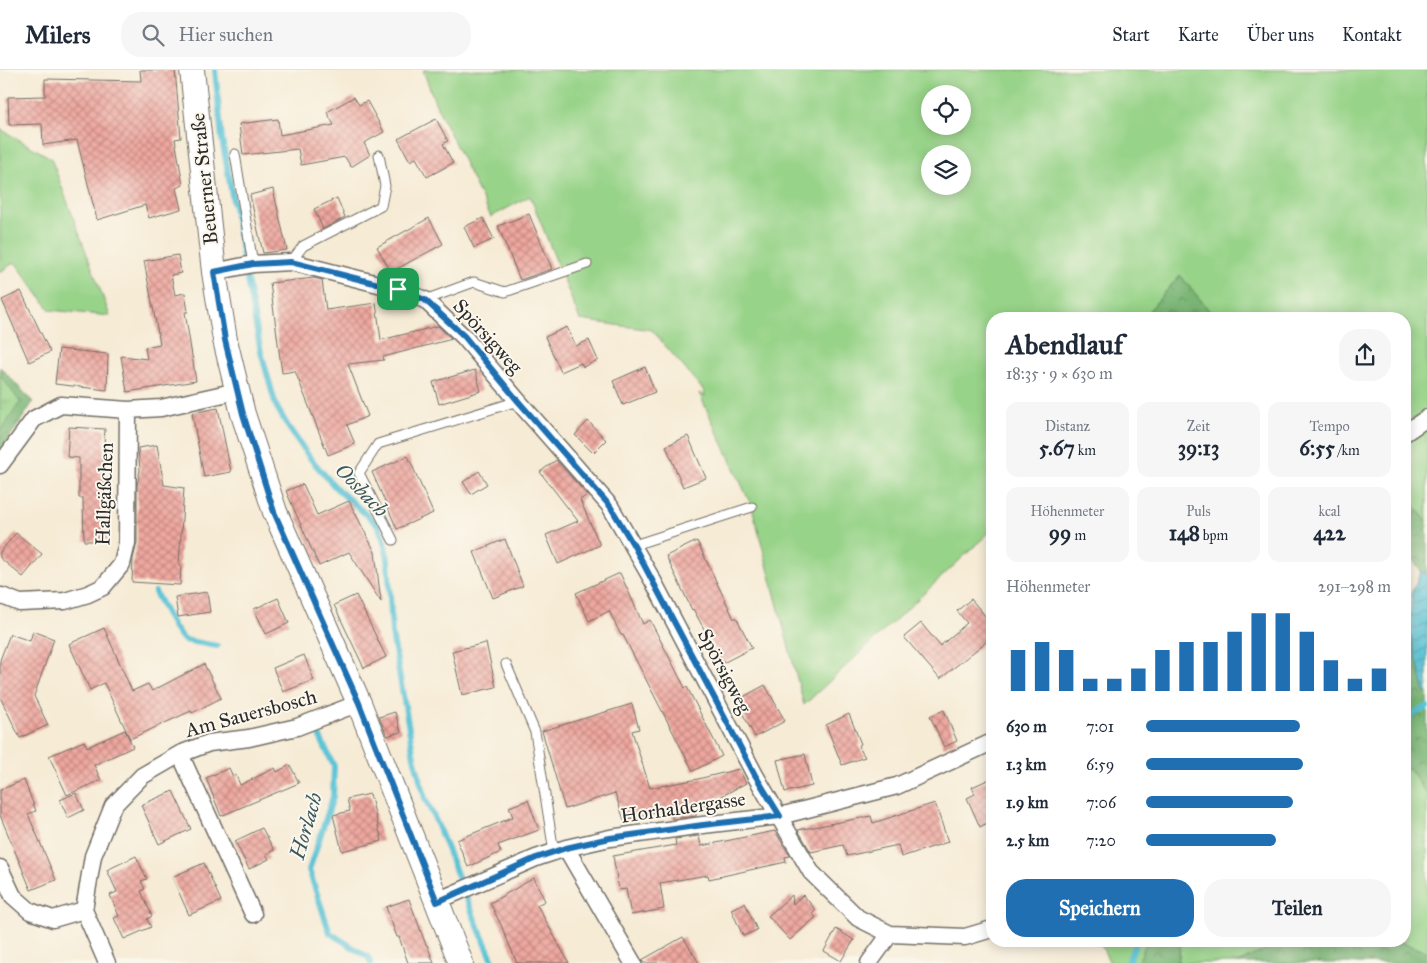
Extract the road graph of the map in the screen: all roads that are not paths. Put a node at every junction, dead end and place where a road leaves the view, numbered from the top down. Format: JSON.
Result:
{"nodes":[{"id":1,"x":192,"y":70,"type":"edge"},
{"id":2,"x":235,"y":154,"type":"dead end"},
{"id":3,"x":379,"y":156,"type":"dead end"},
{"id":4,"x":291,"y":262,"type":"junction"},
{"id":5,"x":253,"y":264,"type":"junction"},
{"id":6,"x":587,"y":264,"type":"dead end"},
{"id":7,"x":219,"y":271,"type":"junction"},
{"id":8,"x":425,"y":300,"type":"junction"},
{"id":9,"x":237,"y":391,"type":"junction"},
{"id":10,"x":518,"y":401,"type":"junction"},
{"id":11,"x":128,"y":410,"type":"junction"},
{"id":12,"x":1427,"y":418,"type":"edge"},
{"id":13,"x":1411,"y":428,"type":"edge"},
{"id":14,"x":0,"y":464,"type":"edge"},
{"id":15,"x":752,"y":507,"type":"dead end"},
{"id":16,"x":393,"y":540,"type":"dead end"},
{"id":17,"x":634,"y":546,"type":"junction"},
{"id":18,"x":2,"y":596,"type":"dead end"},
{"id":19,"x":506,"y":664,"type":"dead end"},
{"id":20,"x":359,"y":703,"type":"junction"},
{"id":21,"x":986,"y":745,"type":"edge"},
{"id":22,"x":180,"y":754,"type":"junction"},
{"id":23,"x":780,"y":816,"type":"junction"},
{"id":24,"x":560,"y":850,"type":"junction"},
{"id":25,"x":0,"y":868,"type":"edge"},
{"id":26,"x":444,"y":899,"type":"junction"},
{"id":27,"x":84,"y":910,"type":"junction"},
{"id":28,"x":253,"y":914,"type":"dead end"},
{"id":29,"x":986,"y":931,"type":"edge"},
{"id":30,"x":890,"y":934,"type":"junction"},
{"id":31,"x":107,"y":963,"type":"edge"},
{"id":32,"x":461,"y":963,"type":"edge"},
{"id":33,"x":633,"y":963,"type":"edge"},
{"id":34,"x":869,"y":963,"type":"edge"}],
"edges":[{"from":1,"to":7,"type":"main road","name":"Beuerner Straße"},
{"from":2,"to":5,"type":"lane"},
{"from":3,"to":4,"type":"lane"},
{"from":4,"to":5,"type":"street","name":"Spörsigweg"},
{"from":4,"to":8,"type":"street","name":"Spörsigweg"},
{"from":5,"to":7,"type":"street","name":"Spörsigweg"},
{"from":6,"to":8,"type":"lane","name":"Spörsigweg"},
{"from":7,"to":9,"type":"main road","name":"Beuerner Straße"},
{"from":8,"to":10,"type":"street","name":"Spörsigweg"},
{"from":9,"to":11,"type":"street"},
{"from":9,"to":20,"type":"main road","name":"Beuerner Straße"},
{"from":10,"to":16,"type":"lane","name":"Spörsigweg"},
{"from":10,"to":17,"type":"street","name":"Spörsigweg"},
{"from":11,"to":14,"type":"street"},
{"from":11,"to":18,"type":"street","name":"Hallgäßchen"},
{"from":12,"to":13,"type":"street"},
{"from":15,"to":17,"type":"lane"},
{"from":17,"to":23,"type":"street","name":"Spörsigweg"},
{"from":19,"to":24,"type":"lane"},
{"from":20,"to":22,"type":"street","name":"Am Sauersbosch"},
{"from":20,"to":26,"type":"main road","name":"Beuerner Straße"},
{"from":21,"to":23,"type":"street","name":"Horhaldergasse"},
{"from":22,"to":27,"type":"street","name":"Am Sauersbosch"},
{"from":22,"to":28,"type":"street","name":"Am Sauersbosch"},
{"from":23,"to":24,"type":"street","name":"Horhaldergasse"},
{"from":23,"to":30,"type":"street","name":"Spörsigweg"},
{"from":24,"to":26,"type":"street","name":"Horhaldergasse"},
{"from":24,"to":33,"type":"street"},
{"from":25,"to":27,"type":"street"},
{"from":26,"to":32,"type":"main road","name":"Beuerner Straße"},
{"from":27,"to":31,"type":"street"},
{"from":29,"to":30,"type":"street"},
{"from":30,"to":34,"type":"street"}]}
